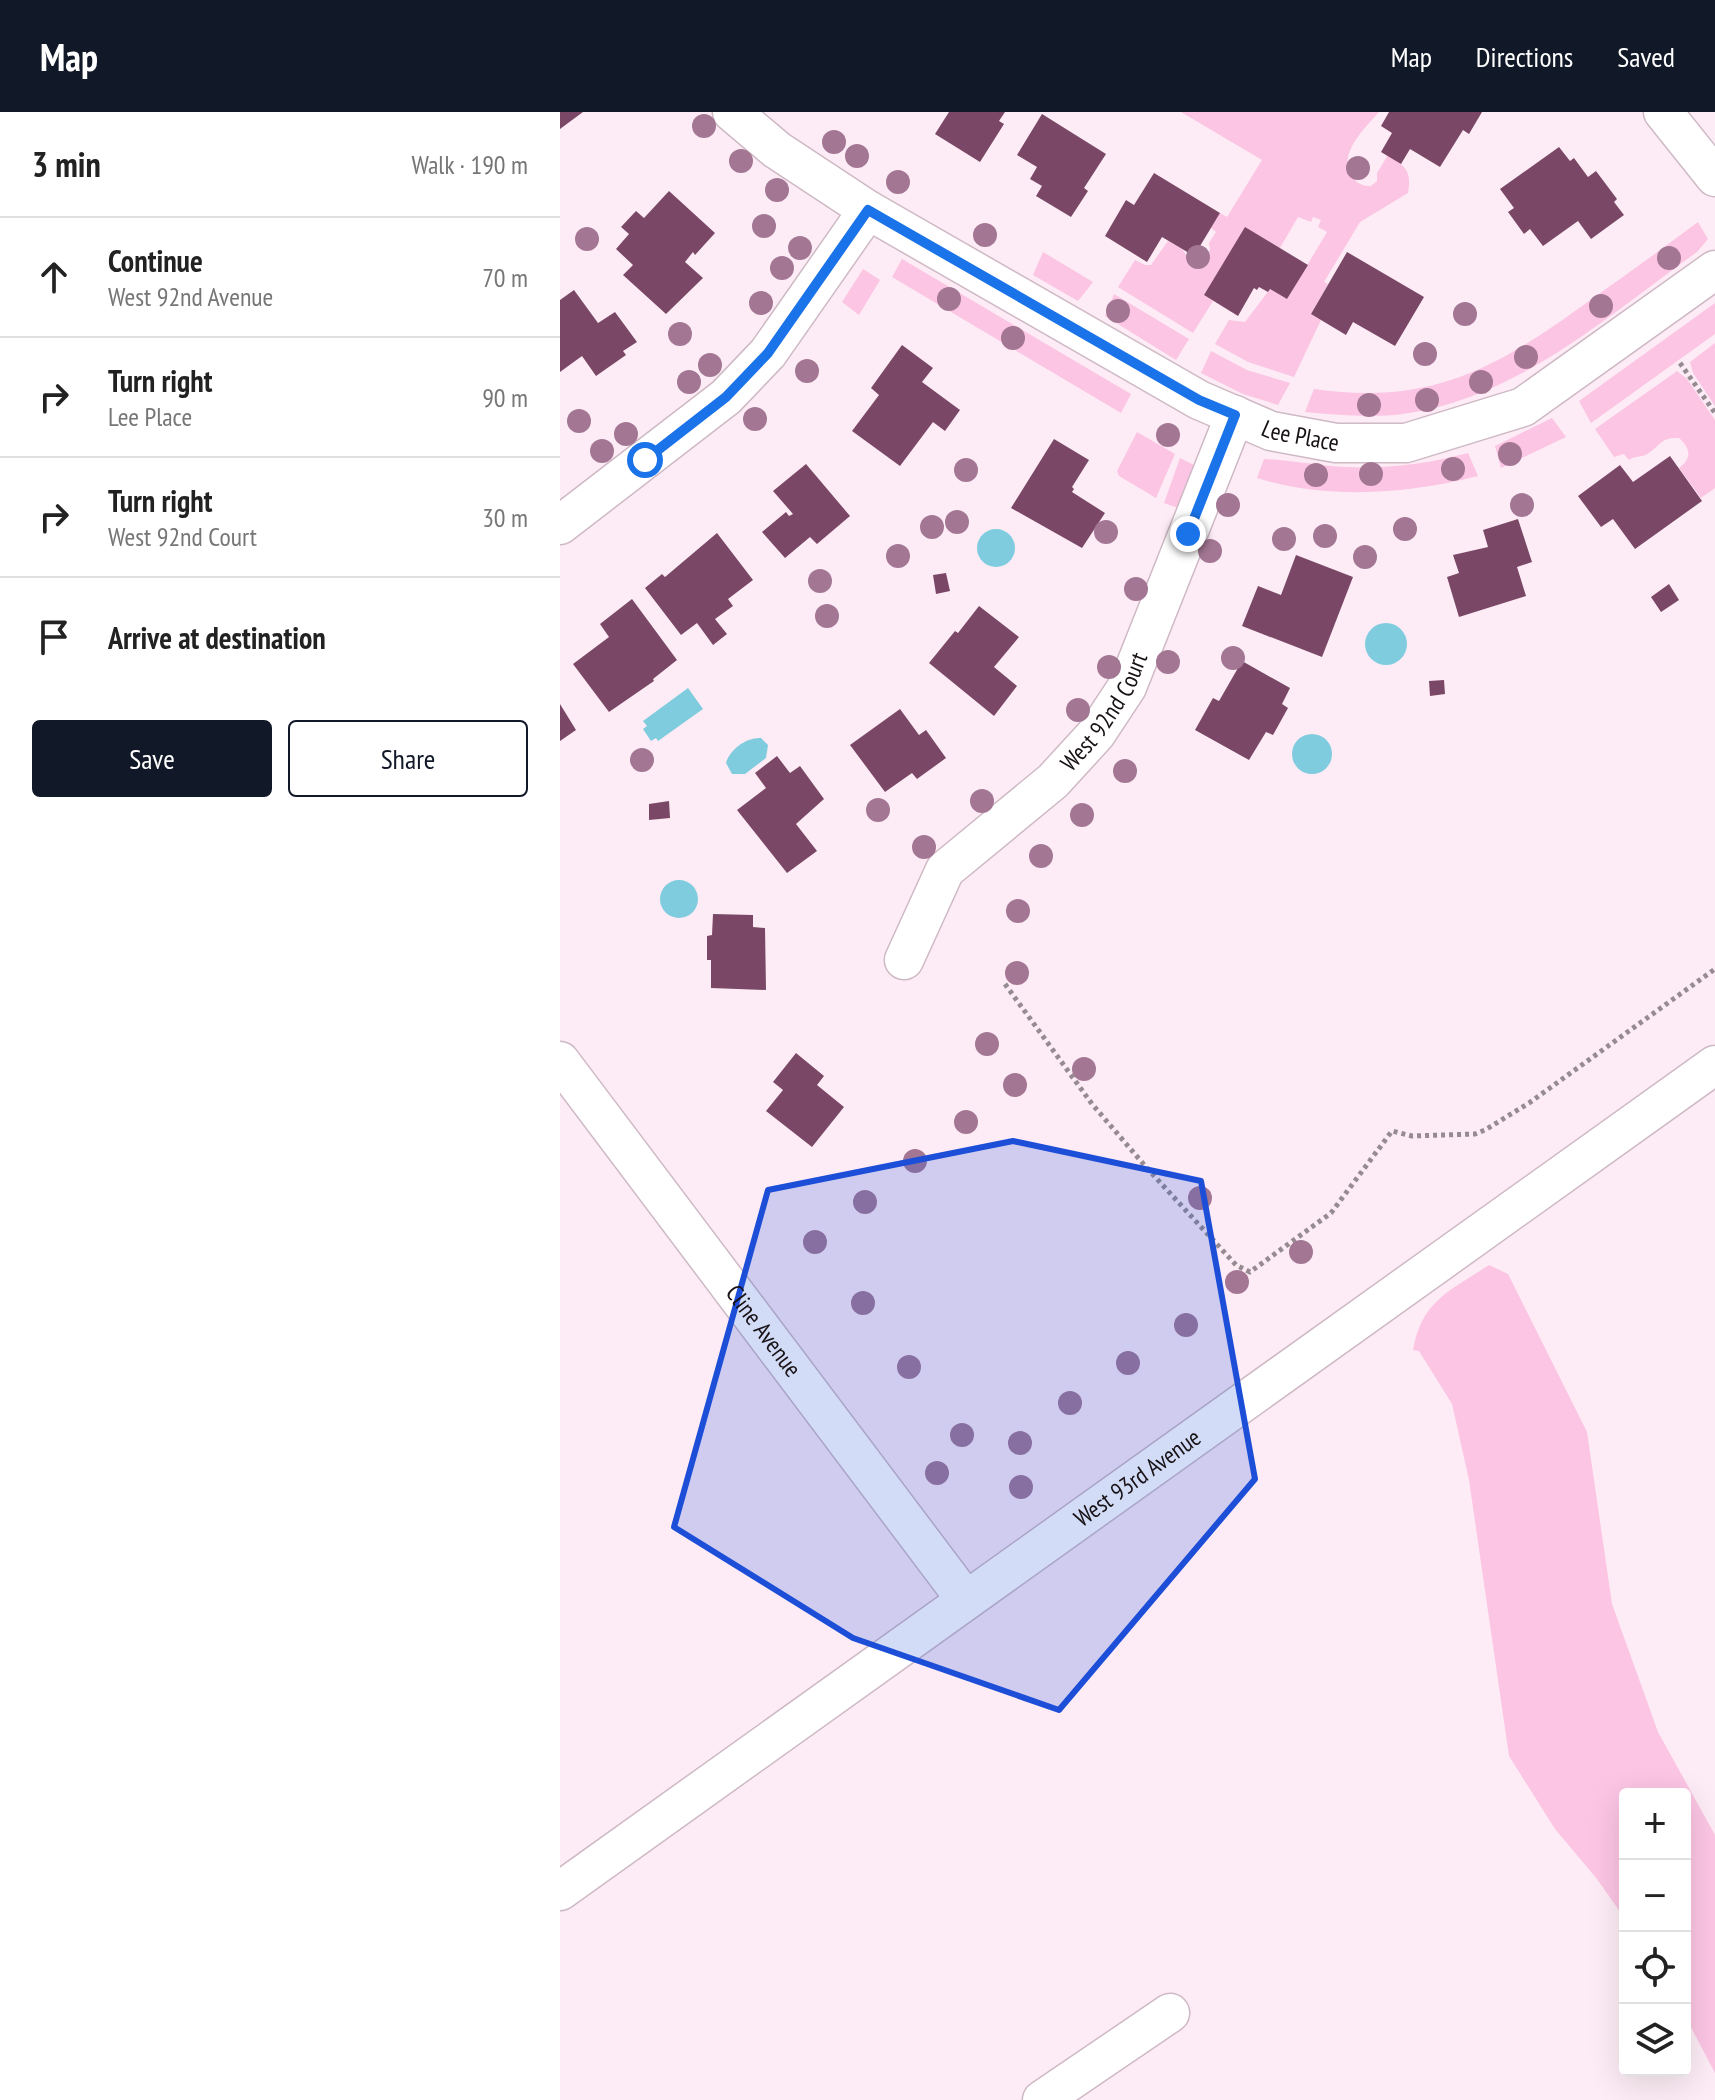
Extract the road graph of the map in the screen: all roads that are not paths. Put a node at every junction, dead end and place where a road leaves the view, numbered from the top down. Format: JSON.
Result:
{"nodes":[{"id":1,"x":732,"y":112,"type":"edge"},
{"id":2,"x":1663,"y":112,"type":"edge"},
{"id":3,"x":1715,"y":177,"type":"edge"},
{"id":4,"x":868,"y":210,"type":"junction"},
{"id":5,"x":1715,"y":270,"type":"edge"},
{"id":6,"x":1235,"y":415,"type":"junction"},
{"id":7,"x":560,"y":525,"type":"edge"},
{"id":8,"x":904,"y":960,"type":"dead end"},
{"id":9,"x":560,"y":1061,"type":"edge"},
{"id":10,"x":1715,"y":1065,"type":"edge"},
{"id":11,"x":966,"y":1600,"type":"junction"},
{"id":12,"x":560,"y":1891,"type":"edge"},
{"id":13,"x":1170,"y":2013,"type":"dead end"},
{"id":14,"x":1042,"y":2100,"type":"edge"}],
"edges":[{"from":1,"to":4,"type":"street","name":"Lee Place"},
{"from":2,"to":3,"type":"street"},
{"from":4,"to":6,"type":"street","name":"Lee Place"},
{"from":4,"to":7,"type":"street"},
{"from":5,"to":6,"type":"street","name":"Lee Place"},
{"from":6,"to":8,"type":"street","name":"West 92nd Court"},
{"from":9,"to":11,"type":"street","name":"Cline Avenue"},
{"from":10,"to":11,"type":"street","name":"West 93rd Avenue"},
{"from":11,"to":12,"type":"street","name":"West 93rd Avenue"},
{"from":13,"to":14,"type":"street"}]}
